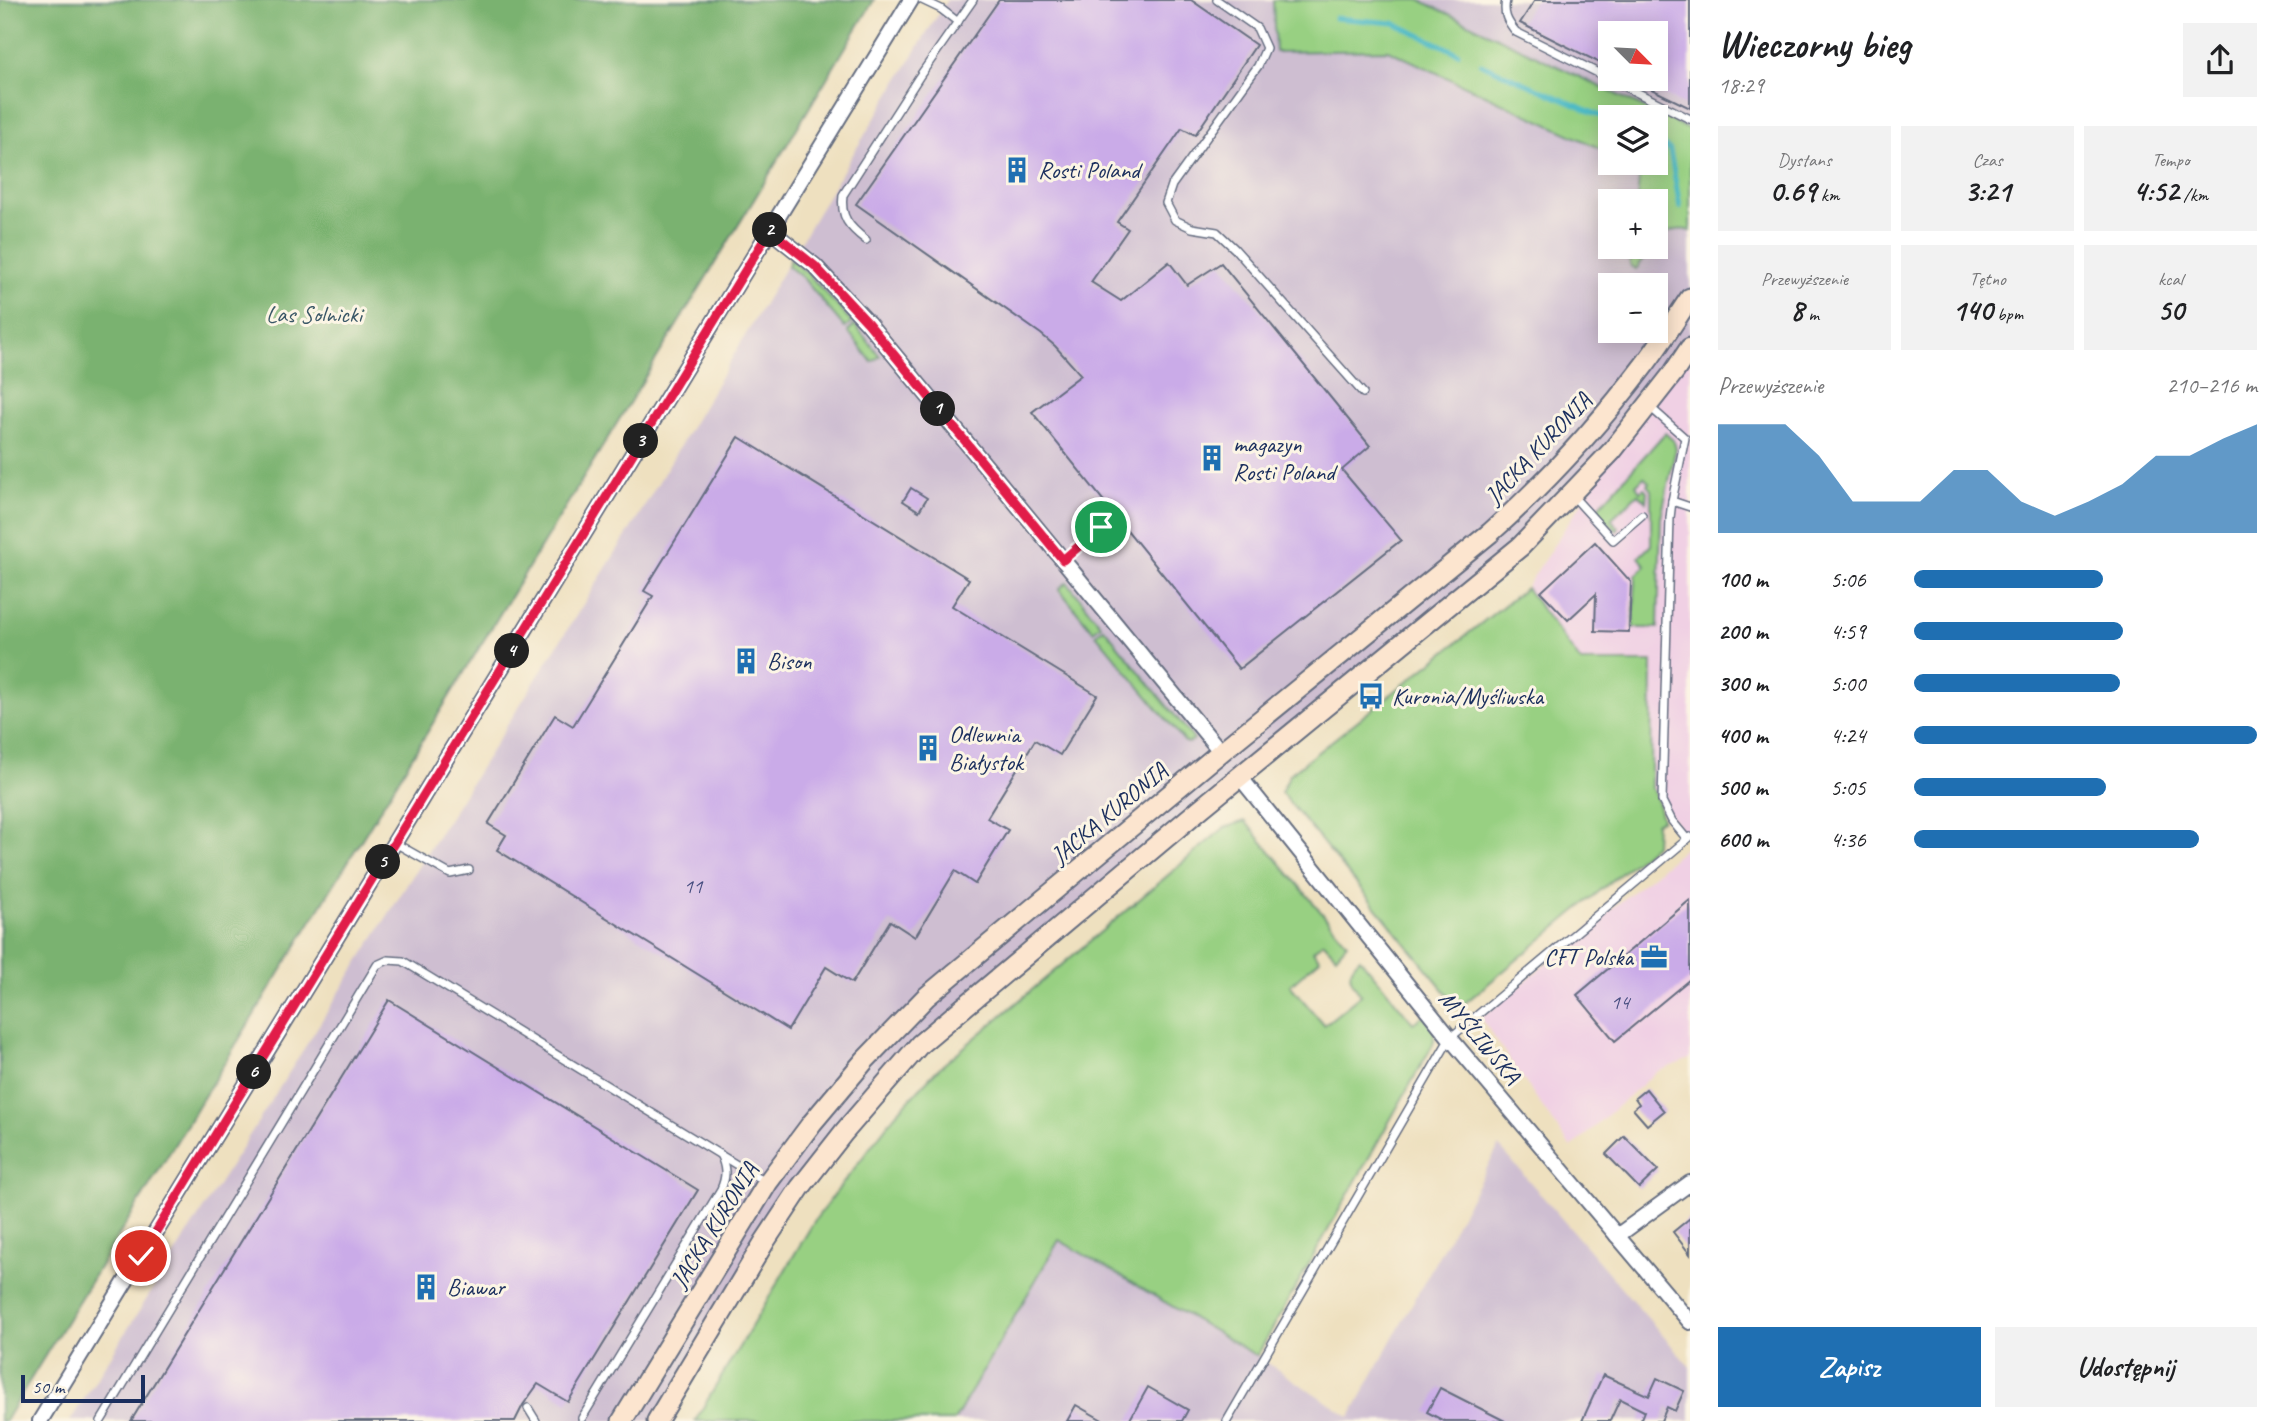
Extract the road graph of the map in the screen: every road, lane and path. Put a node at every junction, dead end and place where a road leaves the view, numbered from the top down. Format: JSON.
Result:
{"nodes":[{"id":1,"x":911,"y":0,"type":"edge"},
{"id":2,"x":922,"y":0,"type":"edge"},
{"id":3,"x":973,"y":0,"type":"edge"},
{"id":4,"x":1217,"y":0,"type":"edge"},
{"id":5,"x":1506,"y":0,"type":"edge"},
{"id":6,"x":958,"y":22,"type":"junction"},
{"id":7,"x":1690,"y":119,"type":"edge"},
{"id":8,"x":770,"y":230,"type":"junction"},
{"id":9,"x":866,"y":240,"type":"dead end"},
{"id":10,"x":1690,"y":298,"type":"edge"},
{"id":11,"x":1690,"y":348,"type":"edge"},
{"id":12,"x":1363,"y":393,"type":"dead end"},
{"id":13,"x":1649,"y":405,"type":"junction"},
{"id":14,"x":1688,"y":438,"type":"edge"},
{"id":15,"x":1572,"y":495,"type":"junction"},
{"id":16,"x":1672,"y":501,"type":"junction"},
{"id":17,"x":1690,"y":507,"type":"edge"},
{"id":18,"x":1642,"y":515,"type":"dead end"},
{"id":19,"x":1101,"y":527,"type":"dead end"},
{"id":20,"x":1063,"y":560,"type":"junction"},
{"id":21,"x":1221,"y":752,"type":"junction"},
{"id":22,"x":1240,"y":777,"type":"junction"},
{"id":23,"x":1688,"y":838,"type":"edge"},
{"id":24,"x":395,"y":843,"type":"junction"},
{"id":25,"x":468,"y":870,"type":"dead end"},
{"id":26,"x":1450,"y":1038,"type":"junction"},
{"id":27,"x":719,"y":1154,"type":"junction"},
{"id":28,"x":768,"y":1182,"type":"junction"},
{"id":29,"x":1690,"y":1183,"type":"edge"},
{"id":30,"x":1617,"y":1236,"type":"junction"},
{"id":31,"x":1690,"y":1322,"type":"edge"},
{"id":32,"x":528,"y":1408,"type":"dead end"},
{"id":33,"x":582,"y":1418,"type":"dead end"},
{"id":34,"x":40,"y":1421,"type":"edge"},
{"id":35,"x":100,"y":1421,"type":"edge"},
{"id":36,"x":536,"y":1421,"type":"edge"},
{"id":37,"x":622,"y":1421,"type":"edge"},
{"id":38,"x":657,"y":1421,"type":"edge"},
{"id":39,"x":1227,"y":1421,"type":"edge"}],
"edges":[{"from":1,"to":8,"type":"street"},
{"from":2,"to":6,"type":"lane"},
{"from":3,"to":6,"type":"lane"},
{"from":4,"to":12,"type":"lane"},
{"from":5,"to":7,"type":"lane"},
{"from":6,"to":9,"type":"lane"},
{"from":8,"to":20,"type":"street"},
{"from":8,"to":24,"type":"street"},
{"from":10,"to":21,"type":"main road","name":"JACKA KURONIA"},
{"from":11,"to":13,"type":"main road"},
{"from":13,"to":14,"type":"lane"},
{"from":13,"to":15,"type":"main road"},
{"from":14,"to":16,"type":"lane"},
{"from":15,"to":18,"type":"lane"},
{"from":15,"to":22,"type":"main road"},
{"from":16,"to":17,"type":"lane"},
{"from":16,"to":23,"type":"lane"},
{"from":19,"to":20,"type":"lane"},
{"from":20,"to":21,"type":"street"},
{"from":21,"to":22,"type":"main road"},
{"from":21,"to":28,"type":"main road","name":"JACKA KURONIA"},
{"from":22,"to":26,"type":"street","name":"MYŚLIWSKA"},
{"from":22,"to":38,"type":"main road"},
{"from":23,"to":26,"type":"lane"},
{"from":24,"to":25,"type":"lane"},
{"from":24,"to":34,"type":"street"},
{"from":26,"to":30,"type":"street","name":"MYŚLIWSKA"},
{"from":26,"to":39,"type":"lane"},
{"from":27,"to":28,"type":"lane"},
{"from":27,"to":33,"type":"lane"},
{"from":27,"to":35,"type":"lane"},
{"from":28,"to":37,"type":"main road","name":"JACKA KURONIA"},
{"from":29,"to":30,"type":"street"},
{"from":30,"to":31,"type":"street","name":"MYŚLIWSKA"},
{"from":32,"to":36,"type":"lane"}]}
